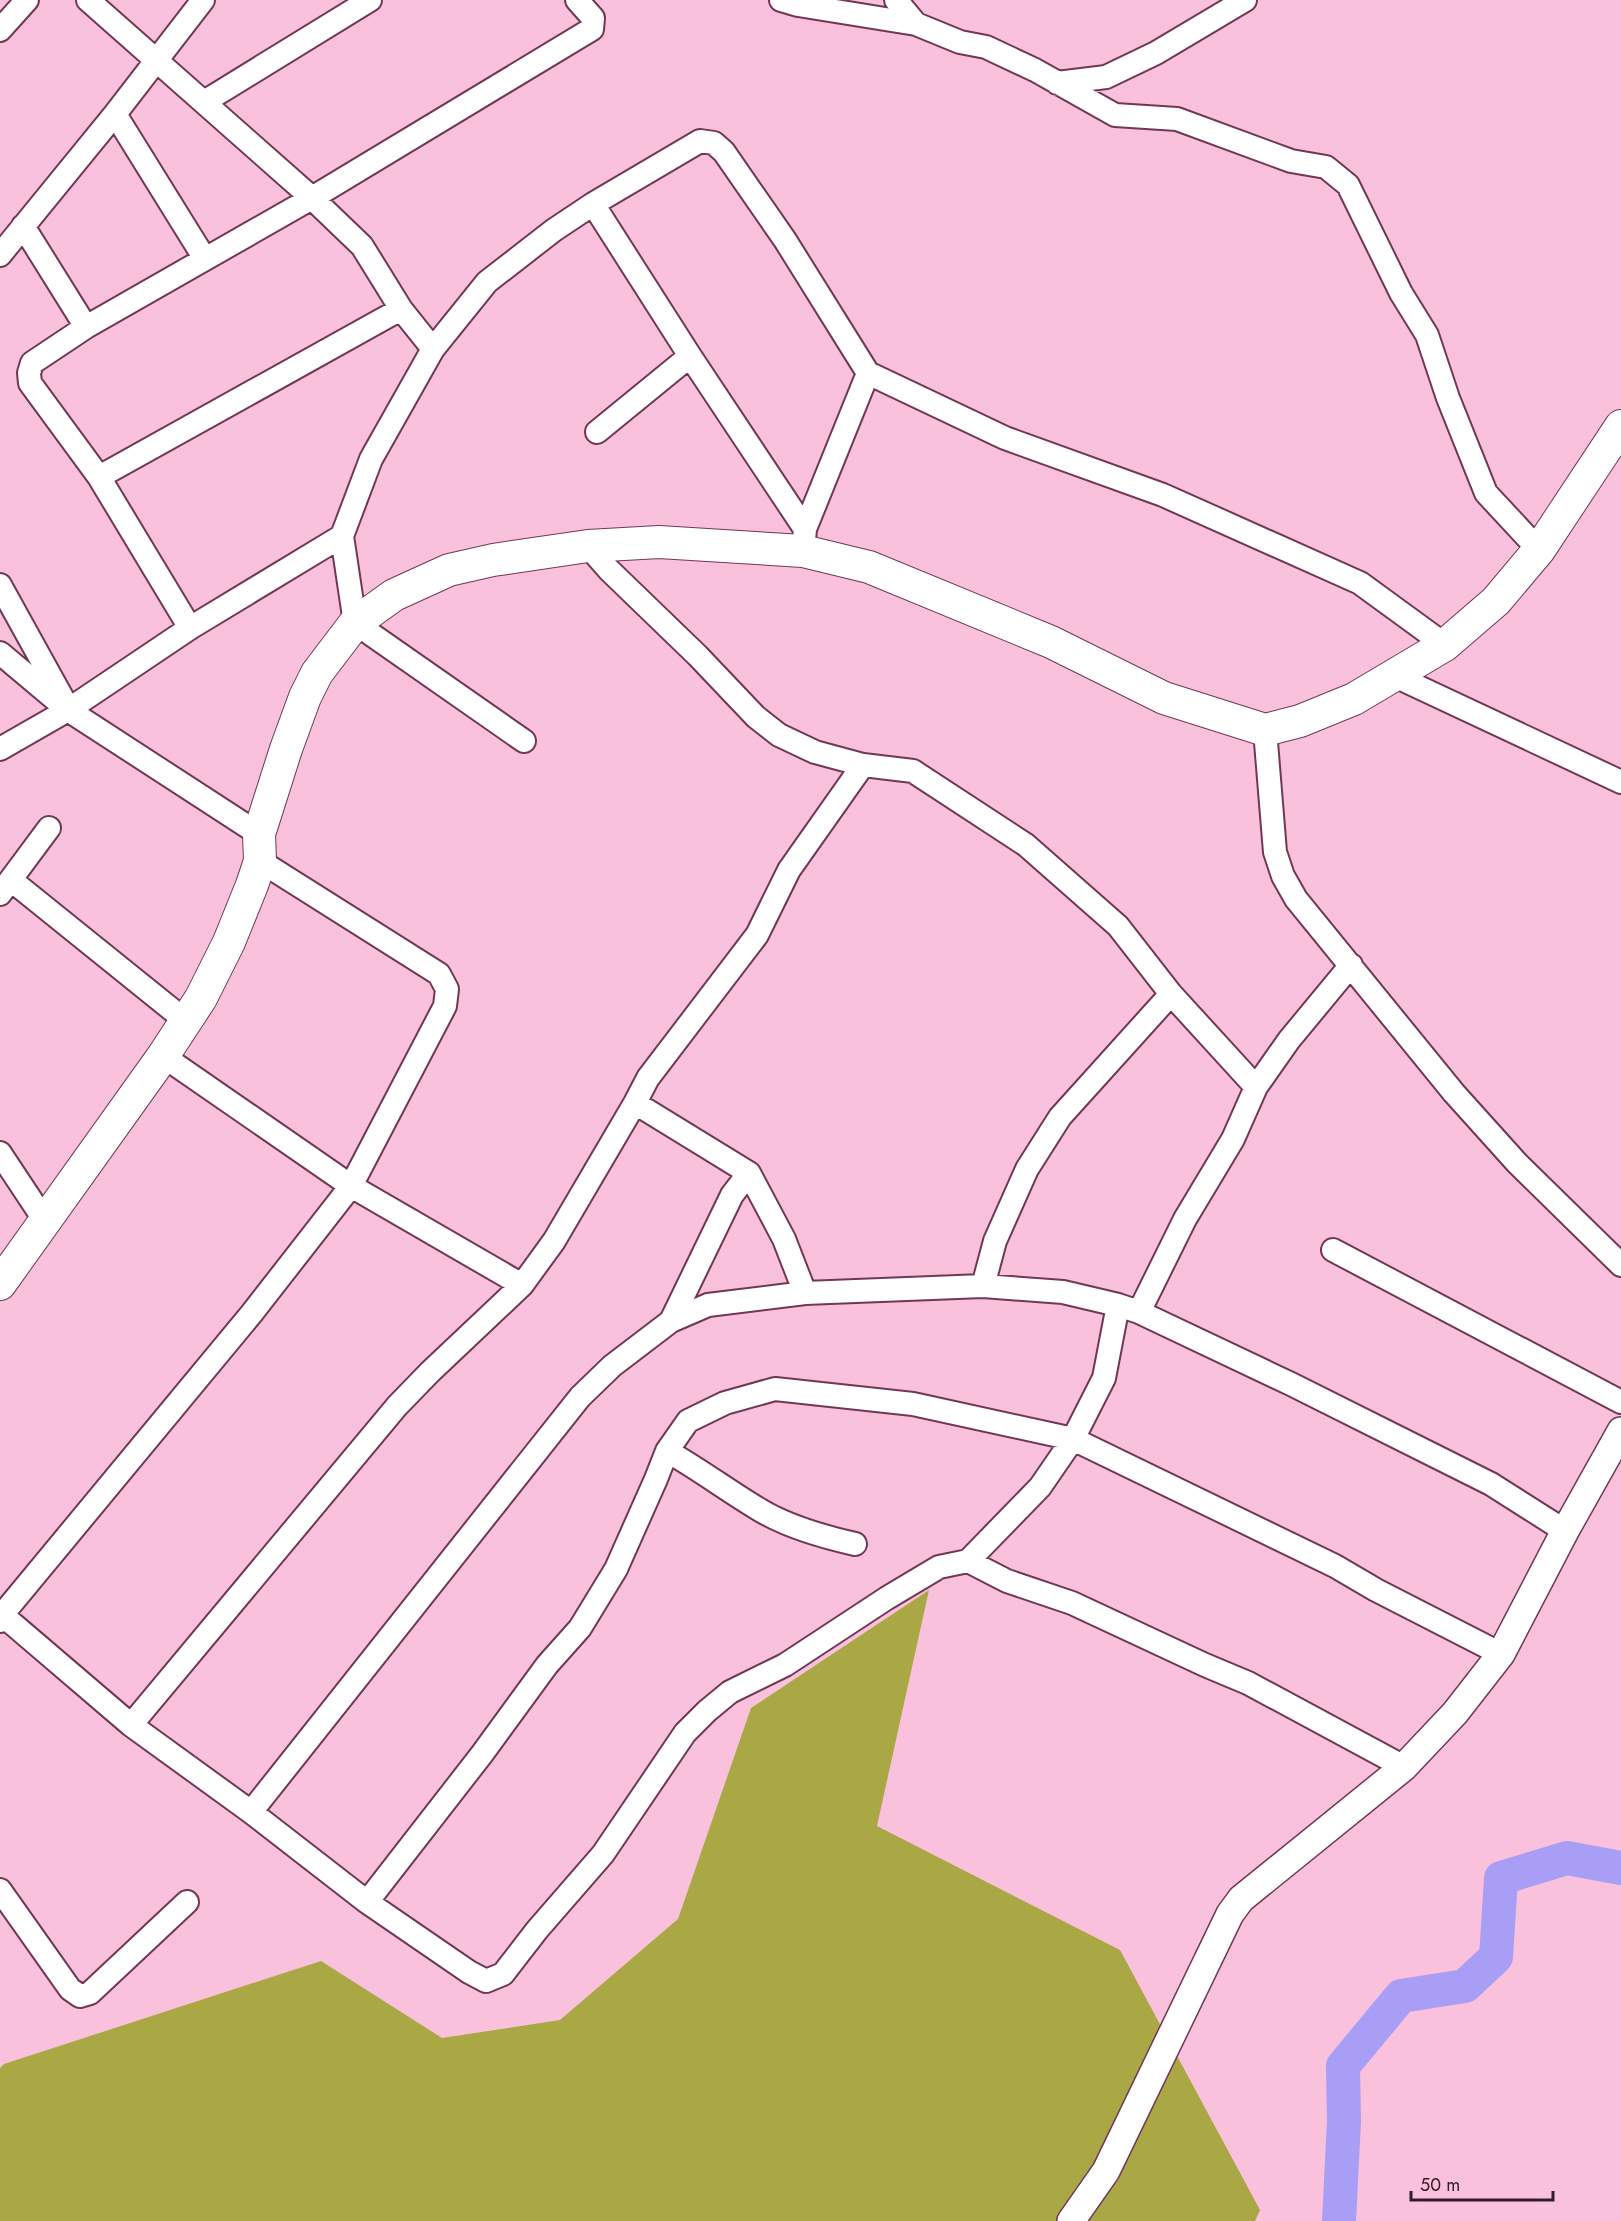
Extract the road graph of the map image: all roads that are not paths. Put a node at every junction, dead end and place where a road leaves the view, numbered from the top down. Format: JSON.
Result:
{"nodes":[{"id":1,"x":27,"y":0,"type":"edge"},
{"id":2,"x":88,"y":0,"type":"edge"},
{"id":3,"x":202,"y":0,"type":"edge"},
{"id":4,"x":370,"y":0,"type":"edge"},
{"id":5,"x":578,"y":0,"type":"edge"},
{"id":6,"x":781,"y":0,"type":"edge"},
{"id":7,"x":896,"y":0,"type":"edge"},
{"id":8,"x":1245,"y":0,"type":"edge"},
{"id":9,"x":916,"y":24,"type":"junction"},
{"id":10,"x":0,"y":30,"type":"edge"},
{"id":11,"x":156,"y":61,"type":"junction"},
{"id":12,"x":1057,"y":83,"type":"junction"},
{"id":13,"x":204,"y":102,"type":"junction"},
{"id":14,"x":115,"y":114,"type":"junction"},
{"id":15,"x":312,"y":198,"type":"junction"},
{"id":16,"x":593,"y":204,"type":"junction"},
{"id":17,"x":23,"y":226,"type":"junction"},
{"id":18,"x":0,"y":255,"type":"edge"},
{"id":19,"x":205,"y":259,"type":"junction"},
{"id":20,"x":400,"y":309,"type":"junction"},
{"id":21,"x":86,"y":327,"type":"junction"},
{"id":22,"x":433,"y":349,"type":"junction"},
{"id":23,"x":690,"y":356,"type":"junction"},
{"id":24,"x":868,"y":373,"type":"junction"},
{"id":25,"x":1621,"y":426,"type":"edge"},
{"id":26,"x":597,"y":432,"type":"dead end"},
{"id":27,"x":99,"y":477,"type":"junction"},
{"id":28,"x":342,"y":536,"type":"junction"},
{"id":29,"x":804,"y":540,"type":"junction"},
{"id":30,"x":588,"y":546,"type":"junction"},
{"id":31,"x":1539,"y":550,"type":"junction"},
{"id":32,"x":0,"y":585,"type":"edge"},
{"id":33,"x":355,"y":623,"type":"junction"},
{"id":34,"x":190,"y":628,"type":"junction"},
{"id":35,"x":1445,"y":645,"type":"junction"},
{"id":36,"x":0,"y":653,"type":"edge"},
{"id":37,"x":1395,"y":676,"type":"junction"},
{"id":38,"x":68,"y":710,"type":"junction"},
{"id":39,"x":1265,"y":730,"type":"junction"},
{"id":40,"x":524,"y":741,"type":"dead end"},
{"id":41,"x":0,"y":749,"type":"edge"},
{"id":42,"x":863,"y":765,"type":"junction"},
{"id":43,"x":1621,"y":782,"type":"edge"},
{"id":44,"x":49,"y":828,"type":"dead end"},
{"id":45,"x":260,"y":848,"type":"junction"},
{"id":46,"x":6,"y":887,"type":"edge"},
{"id":47,"x":1351,"y":965,"type":"junction"},
{"id":48,"x":1171,"y":994,"type":"junction"},
{"id":49,"x":186,"y":1021,"type":"junction"},
{"id":50,"x":163,"y":1056,"type":"junction"},
{"id":51,"x":1256,"y":1087,"type":"junction"},
{"id":52,"x":635,"y":1103,"type":"junction"},
{"id":53,"x":0,"y":1153,"type":"edge"},
{"id":54,"x":749,"y":1173,"type":"junction"},
{"id":55,"x":351,"y":1186,"type":"junction"},
{"id":56,"x":45,"y":1221,"type":"junction"},
{"id":57,"x":1333,"y":1250,"type":"dead end"},
{"id":58,"x":1621,"y":1265,"type":"edge"},
{"id":59,"x":0,"y":1284,"type":"edge"},
{"id":60,"x":522,"y":1286,"type":"junction"},
{"id":61,"x":982,"y":1286,"type":"junction"},
{"id":62,"x":805,"y":1293,"type":"junction"},
{"id":63,"x":1129,"y":1308,"type":"junction"},
{"id":64,"x":671,"y":1321,"type":"junction"},
{"id":65,"x":1621,"y":1402,"type":"edge"},
{"id":66,"x":1621,"y":1431,"type":"edge"},
{"id":67,"x":1073,"y":1439,"type":"junction"},
{"id":68,"x":666,"y":1451,"type":"junction"},
{"id":69,"x":1565,"y":1531,"type":"junction"},
{"id":70,"x":855,"y":1545,"type":"dead end"},
{"id":71,"x":968,"y":1561,"type":"junction"},
{"id":72,"x":1,"y":1616,"type":"edge"},
{"id":73,"x":1502,"y":1654,"type":"junction"},
{"id":74,"x":131,"y":1725,"type":"junction"},
{"id":75,"x":1404,"y":1767,"type":"junction"},
{"id":76,"x":251,"y":1812,"type":"junction"},
{"id":77,"x":0,"y":1890,"type":"edge"},
{"id":78,"x":187,"y":1902,"type":"dead end"},
{"id":79,"x":367,"y":1902,"type":"junction"},
{"id":80,"x":1071,"y":2221,"type":"edge"}],
"edges":[{"from":1,"to":10,"type":"street"},
{"from":2,"to":11,"type":"street"},
{"from":3,"to":11,"type":"street"},
{"from":4,"to":13,"type":"street"},
{"from":5,"to":15,"type":"street"},
{"from":6,"to":9,"type":"street"},
{"from":7,"to":9,"type":"street"},
{"from":8,"to":12,"type":"street"},
{"from":9,"to":12,"type":"street"},
{"from":11,"to":13,"type":"street"},
{"from":11,"to":14,"type":"street"},
{"from":12,"to":31,"type":"street"},
{"from":13,"to":15,"type":"street"},
{"from":14,"to":17,"type":"street"},
{"from":14,"to":19,"type":"street"},
{"from":15,"to":19,"type":"street"},
{"from":15,"to":20,"type":"street"},
{"from":16,"to":22,"type":"street"},
{"from":16,"to":23,"type":"street"},
{"from":16,"to":24,"type":"street"},
{"from":17,"to":18,"type":"street"},
{"from":17,"to":21,"type":"street"},
{"from":19,"to":21,"type":"street"},
{"from":20,"to":22,"type":"street"},
{"from":20,"to":27,"type":"street"},
{"from":21,"to":27,"type":"street"},
{"from":22,"to":28,"type":"street"},
{"from":23,"to":26,"type":"street"},
{"from":23,"to":29,"type":"street"},
{"from":24,"to":29,"type":"street"},
{"from":24,"to":35,"type":"street"},
{"from":25,"to":31,"type":"main road"},
{"from":27,"to":34,"type":"street"},
{"from":28,"to":33,"type":"street"},
{"from":28,"to":34,"type":"street"},
{"from":29,"to":30,"type":"main road"},
{"from":29,"to":39,"type":"main road"},
{"from":30,"to":33,"type":"main road"},
{"from":30,"to":42,"type":"street"},
{"from":31,"to":35,"type":"main road"},
{"from":32,"to":38,"type":"street"},
{"from":33,"to":40,"type":"street"},
{"from":33,"to":45,"type":"main road"},
{"from":34,"to":38,"type":"street"},
{"from":35,"to":37,"type":"main road"},
{"from":36,"to":38,"type":"street"},
{"from":37,"to":39,"type":"main road"},
{"from":37,"to":43,"type":"street"},
{"from":38,"to":41,"type":"street"},
{"from":38,"to":45,"type":"street"},
{"from":39,"to":47,"type":"street"},
{"from":42,"to":48,"type":"street"},
{"from":42,"to":52,"type":"street"},
{"from":44,"to":46,"type":"street"},
{"from":45,"to":49,"type":"main road"},
{"from":45,"to":55,"type":"street"},
{"from":46,"to":49,"type":"street"},
{"from":47,"to":51,"type":"street"},
{"from":47,"to":58,"type":"street"},
{"from":48,"to":51,"type":"street"},
{"from":48,"to":61,"type":"street"},
{"from":49,"to":50,"type":"main road"},
{"from":50,"to":55,"type":"street"},
{"from":50,"to":56,"type":"main road"},
{"from":51,"to":63,"type":"street"},
{"from":52,"to":54,"type":"street"},
{"from":52,"to":60,"type":"street"},
{"from":53,"to":56,"type":"street"},
{"from":54,"to":62,"type":"street"},
{"from":54,"to":64,"type":"street"},
{"from":55,"to":60,"type":"street"},
{"from":55,"to":72,"type":"street"},
{"from":56,"to":59,"type":"main road"},
{"from":57,"to":65,"type":"street"},
{"from":60,"to":74,"type":"street"},
{"from":61,"to":62,"type":"street"},
{"from":61,"to":63,"type":"street"},
{"from":62,"to":64,"type":"street"},
{"from":63,"to":67,"type":"street"},
{"from":63,"to":69,"type":"street"},
{"from":64,"to":76,"type":"street"},
{"from":66,"to":69,"type":"street"},
{"from":67,"to":68,"type":"street"},
{"from":67,"to":71,"type":"street"},
{"from":67,"to":73,"type":"street"},
{"from":68,"to":70,"type":"street"},
{"from":68,"to":79,"type":"street"},
{"from":69,"to":73,"type":"street"},
{"from":71,"to":75,"type":"street"},
{"from":71,"to":79,"type":"street"},
{"from":72,"to":74,"type":"street"},
{"from":73,"to":75,"type":"street"},
{"from":74,"to":76,"type":"street"},
{"from":75,"to":80,"type":"street"},
{"from":76,"to":79,"type":"street"},
{"from":77,"to":78,"type":"street"}]}
